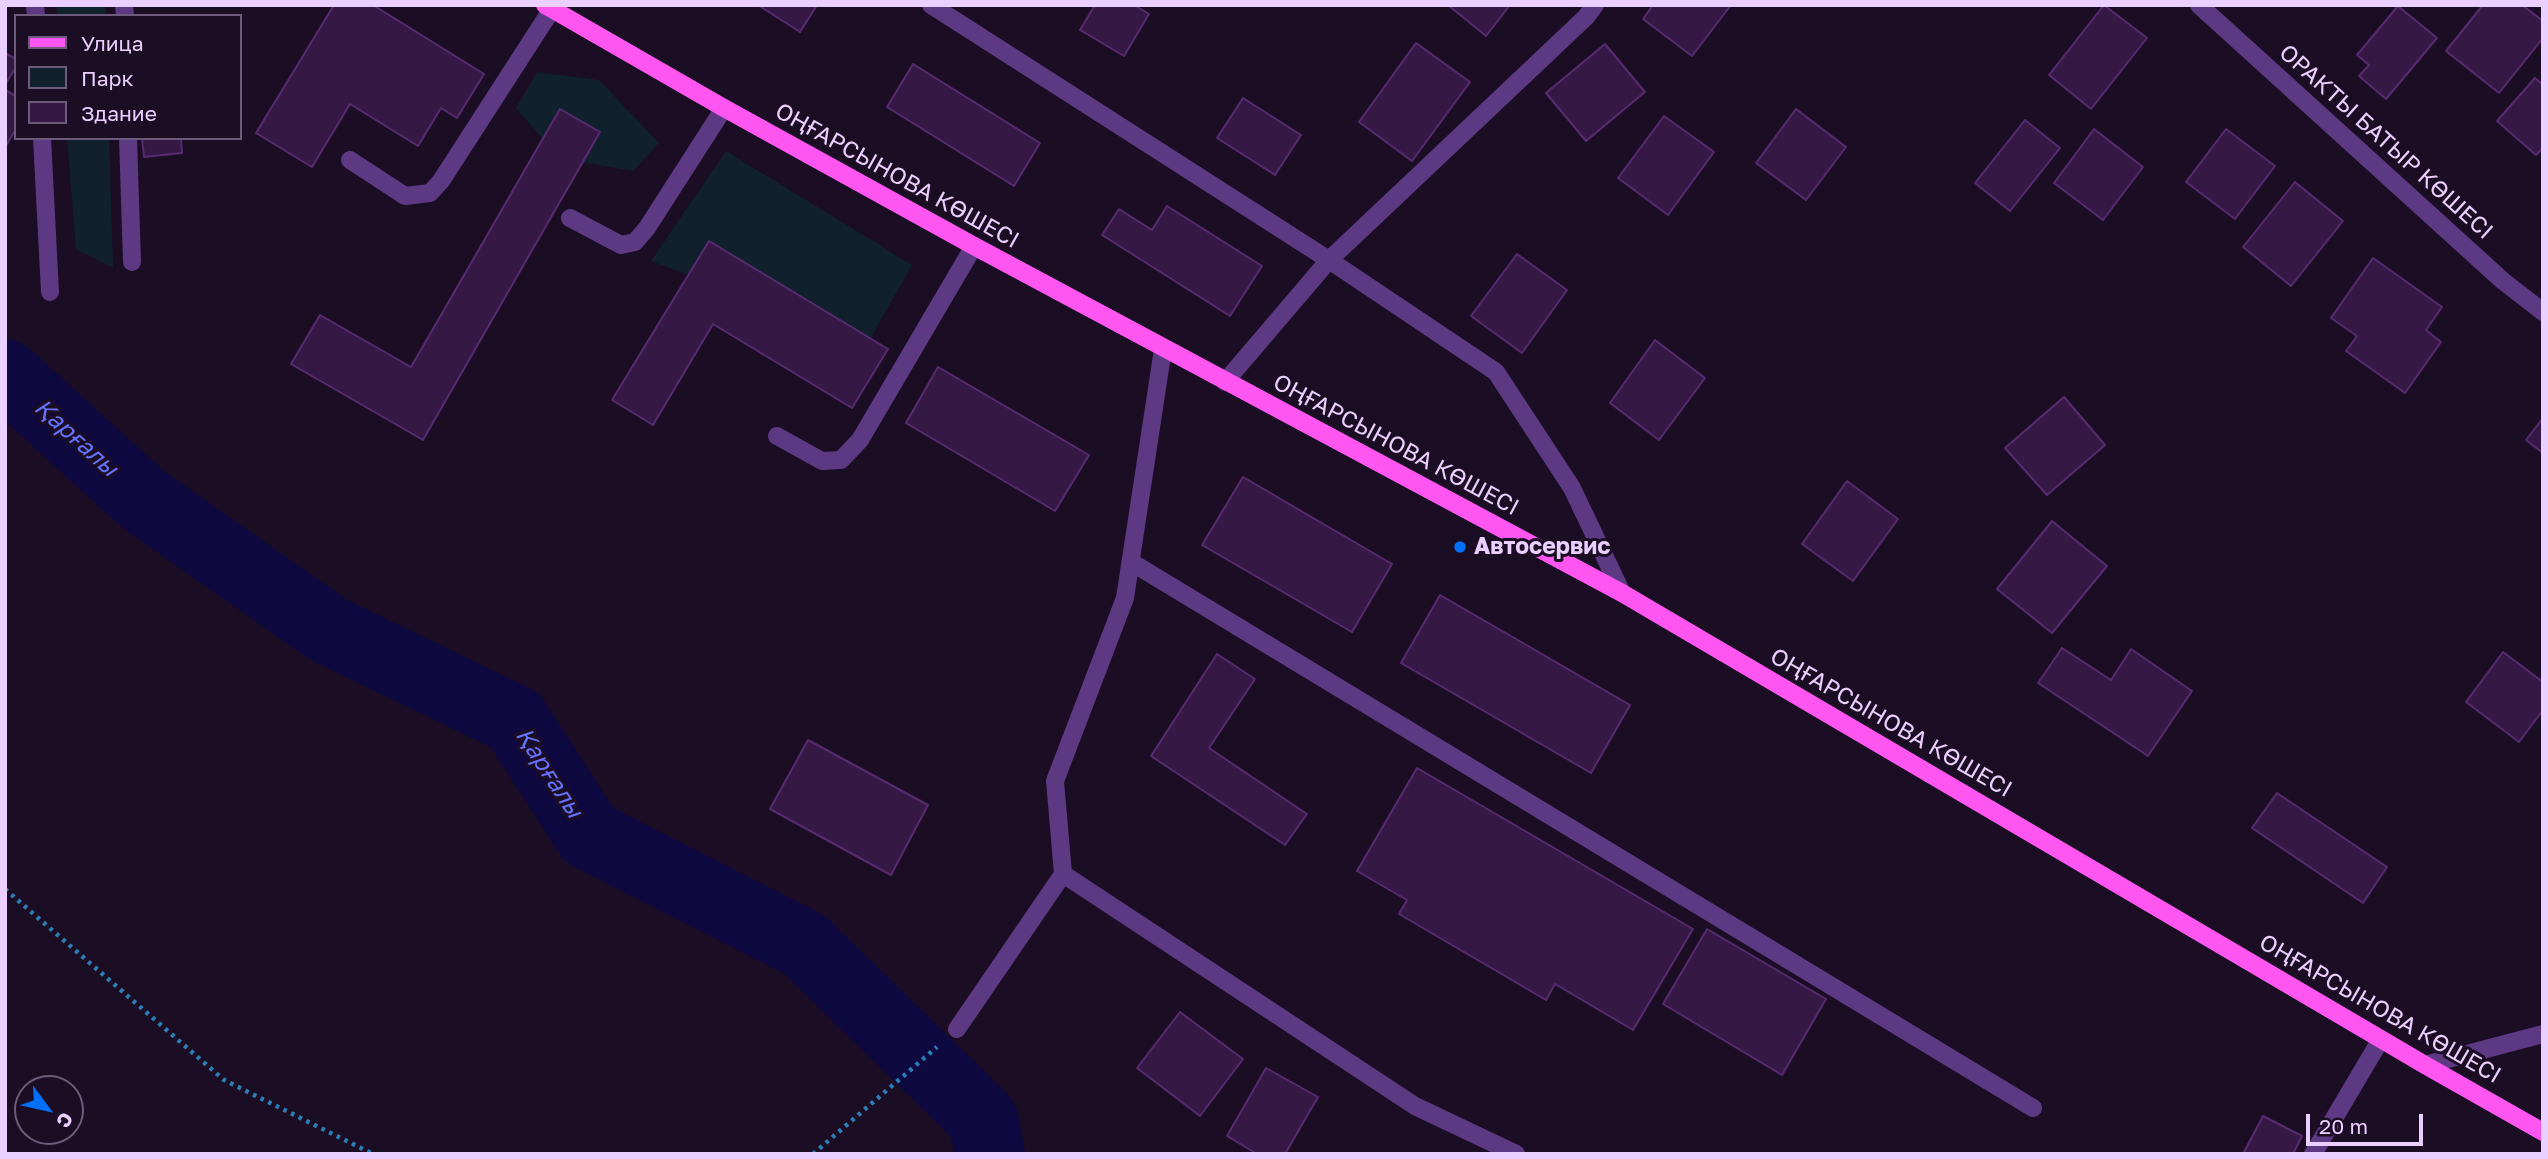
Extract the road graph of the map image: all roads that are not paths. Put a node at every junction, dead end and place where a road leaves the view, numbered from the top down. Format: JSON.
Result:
{"nodes":[{"id":1,"x":931,"y":5,"type":"edge"},
{"id":2,"x":1595,"y":5,"type":"edge"},
{"id":3,"x":2199,"y":5,"type":"edge"},
{"id":4,"x":548,"y":7,"type":"edge"},
{"id":5,"x":724,"y":108,"type":"junction"},
{"id":6,"x":42,"y":140,"type":"edge"},
{"id":7,"x":128,"y":140,"type":"edge"},
{"id":8,"x":350,"y":160,"type":"dead end"},
{"id":9,"x":570,"y":218,"type":"dead end"},
{"id":10,"x":974,"y":246,"type":"junction"},
{"id":11,"x":1329,"y":260,"type":"junction"},
{"id":12,"x":132,"y":262,"type":"dead end"},
{"id":13,"x":50,"y":292,"type":"dead end"},
{"id":14,"x":2543,"y":312,"type":"edge"},
{"id":15,"x":1163,"y":349,"type":"junction"},
{"id":16,"x":1225,"y":382,"type":"junction"},
{"id":17,"x":777,"y":436,"type":"dead end"},
{"id":18,"x":1131,"y":562,"type":"junction"},
{"id":19,"x":1622,"y":593,"type":"junction"},
{"id":20,"x":1063,"y":874,"type":"junction"},
{"id":21,"x":957,"y":1029,"type":"road end"},
{"id":22,"x":2543,"y":1034,"type":"edge"},
{"id":23,"x":2381,"y":1039,"type":"junction"},
{"id":24,"x":2425,"y":1065,"type":"junction"},
{"id":25,"x":2033,"y":1108,"type":"dead end"},
{"id":26,"x":2543,"y":1132,"type":"edge"},
{"id":27,"x":1516,"y":1154,"type":"edge"},
{"id":28,"x":2313,"y":1154,"type":"edge"}],
"edges":[{"from":1,"to":11,"type":"street"},
{"from":2,"to":11,"type":"street"},
{"from":3,"to":14,"type":"street","name":"ОРАКТЫ БАТЫР КӨШЕСІ"},
{"from":4,"to":5,"type":"main road","name":"ОҢҒАРСЫНОВА КӨШЕСІ"},
{"from":4,"to":8,"type":"street"},
{"from":5,"to":9,"type":"street"},
{"from":5,"to":10,"type":"main road","name":"ОҢҒАРСЫНОВА КӨШЕСІ"},
{"from":6,"to":13,"type":"street"},
{"from":7,"to":12,"type":"street"},
{"from":10,"to":15,"type":"main road","name":"ОҢҒАРСЫНОВА КӨШЕСІ"},
{"from":10,"to":17,"type":"street"},
{"from":11,"to":16,"type":"street"},
{"from":11,"to":19,"type":"street"},
{"from":15,"to":16,"type":"main road","name":"ОҢҒАРСЫНОВА КӨШЕСІ"},
{"from":15,"to":18,"type":"street"},
{"from":16,"to":19,"type":"main road","name":"ОҢҒАРСЫНОВА КӨШЕСІ"},
{"from":18,"to":20,"type":"street"},
{"from":18,"to":25,"type":"street"},
{"from":19,"to":23,"type":"main road","name":"ОҢҒАРСЫНОВА КӨШЕСІ"},
{"from":20,"to":21,"type":"street"},
{"from":20,"to":27,"type":"street"},
{"from":22,"to":24,"type":"street"},
{"from":23,"to":24,"type":"main road","name":"ОҢҒАРСЫНОВА КӨШЕСІ"},
{"from":23,"to":28,"type":"street"},
{"from":24,"to":26,"type":"main road","name":"ОҢҒАРСЫНОВА КӨШЕСІ"}]}
